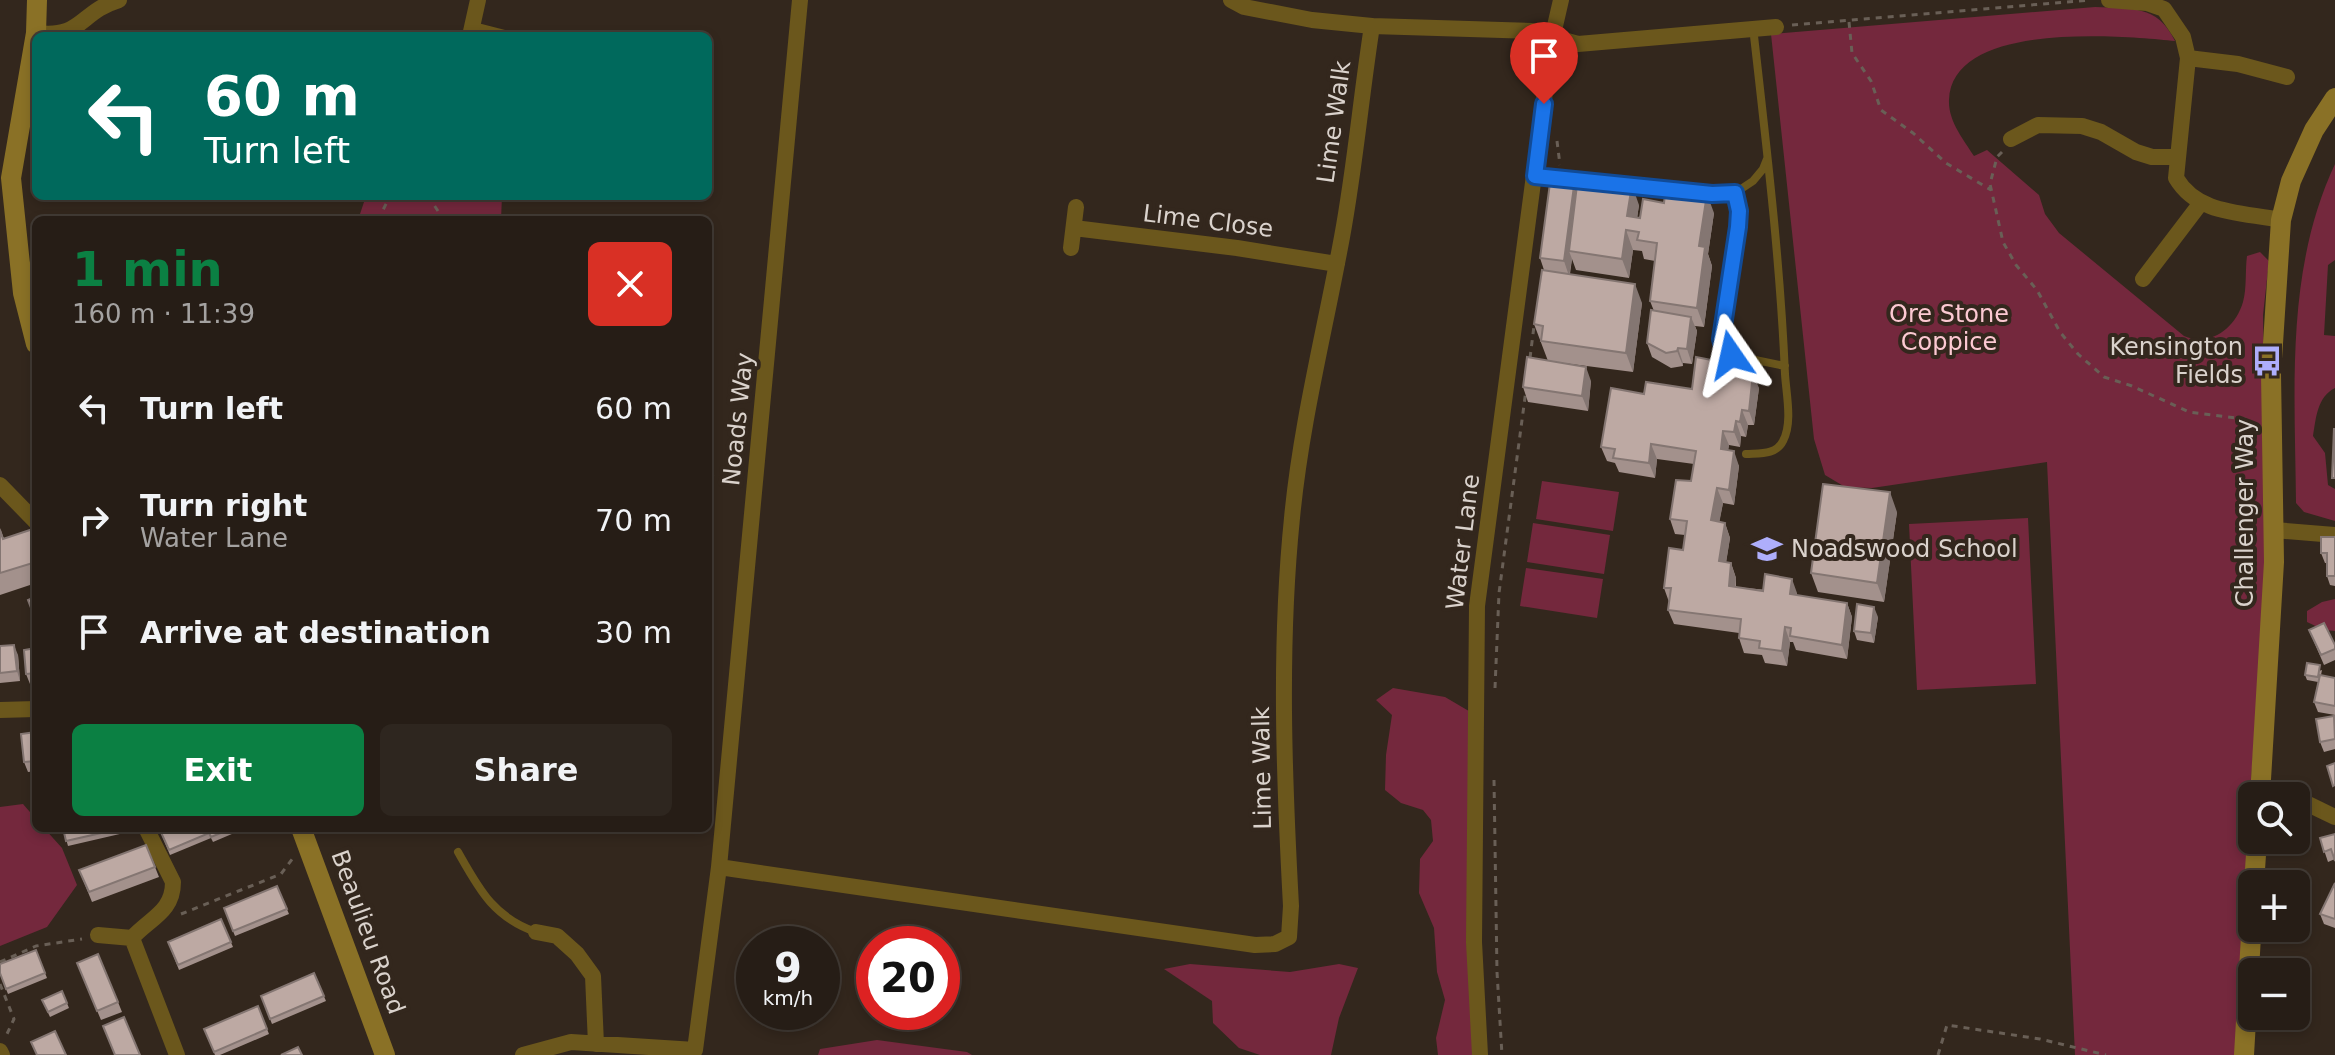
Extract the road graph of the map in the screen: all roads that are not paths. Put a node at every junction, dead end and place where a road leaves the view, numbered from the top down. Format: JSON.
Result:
{"nodes":[{"id":1,"x":37,"y":0,"type":"edge"},
{"id":2,"x":119,"y":0,"type":"edge"},
{"id":3,"x":478,"y":0,"type":"edge"},
{"id":4,"x":800,"y":0,"type":"edge"},
{"id":5,"x":1231,"y":0,"type":"edge"},
{"id":6,"x":1561,"y":0,"type":"edge"},
{"id":7,"x":2109,"y":0,"type":"edge"},
{"id":8,"x":1372,"y":26,"type":"junction"},
{"id":9,"x":1753,"y":27,"type":"junction"},
{"id":10,"x":1776,"y":27,"type":"road end"},
{"id":11,"x":472,"y":31,"type":"edge"},
{"id":12,"x":36,"y":32,"type":"edge"},
{"id":13,"x":69,"y":32,"type":"edge"},
{"id":14,"x":1552,"y":39,"type":"junction"},
{"id":15,"x":32,"y":56,"type":"edge"},
{"id":16,"x":2188,"y":58,"type":"junction"},
{"id":17,"x":2287,"y":77,"type":"dead end"},
{"id":18,"x":2335,"y":98,"type":"edge"},
{"id":19,"x":2011,"y":139,"type":"road end"},
{"id":20,"x":2177,"y":157,"type":"junction"},
{"id":21,"x":1768,"y":158,"type":"junction"},
{"id":22,"x":1535,"y":176,"type":"junction"},
{"id":23,"x":1735,"y":193,"type":"junction"},
{"id":24,"x":2200,"y":204,"type":"junction"},
{"id":25,"x":1076,"y":207,"type":"dead end"},
{"id":26,"x":2281,"y":220,"type":"junction"},
{"id":27,"x":1074,"y":228,"type":"junction"},
{"id":28,"x":8,"y":235,"type":"edge"},
{"id":29,"x":1071,"y":248,"type":"dead end"},
{"id":30,"x":1337,"y":264,"type":"junction"},
{"id":31,"x":28,"y":265,"type":"edge"},
{"id":32,"x":2143,"y":279,"type":"dead end"},
{"id":33,"x":32,"y":328,"type":"edge"},
{"id":34,"x":1785,"y":366,"type":"junction"},
{"id":35,"x":1746,"y":454,"type":"dead end"},
{"id":36,"x":0,"y":485,"type":"edge"},
{"id":37,"x":32,"y":518,"type":"edge"},
{"id":38,"x":2274,"y":530,"type":"junction"},
{"id":39,"x":2335,"y":535,"type":"edge"},
{"id":40,"x":32,"y":709,"type":"edge"},
{"id":41,"x":0,"y":710,"type":"edge"},
{"id":42,"x":2261,"y":782,"type":"edge"},
{"id":43,"x":2310,"y":805,"type":"edge"},
{"id":44,"x":2335,"y":817,"type":"edge"},
{"id":45,"x":148,"y":832,"type":"edge"},
{"id":46,"x":305,"y":838,"type":"edge"},
{"id":47,"x":458,"y":852,"type":"dead end"},
{"id":48,"x":719,"y":867,"type":"junction"},
{"id":49,"x":536,"y":932,"type":"joint"},
{"id":50,"x":98,"y":935,"type":"road end"},
{"id":51,"x":132,"y":938,"type":"junction"},
{"id":52,"x":2251,"y":942,"type":"edge"},
{"id":53,"x":596,"y":1044,"type":"junction"},
{"id":54,"x":570,"y":1048,"type":"edge"},
{"id":55,"x":696,"y":1053,"type":"edge"},
{"id":56,"x":177,"y":1055,"type":"edge"},
{"id":57,"x":385,"y":1055,"type":"edge"},
{"id":58,"x":523,"y":1055,"type":"edge"},
{"id":59,"x":1480,"y":1055,"type":"edge"},
{"id":60,"x":2244,"y":1055,"type":"edge"}],
"edges":[{"from":1,"to":12,"type":"street"},
{"from":2,"to":13,"type":"street"},
{"from":3,"to":11,"type":"street"},
{"from":4,"to":48,"type":"street","name":"Noads Way"},
{"from":5,"to":8,"type":"street"},
{"from":6,"to":14,"type":"street","name":"Water Lane"},
{"from":7,"to":16,"type":"street"},
{"from":8,"to":14,"type":"street"},
{"from":8,"to":30,"type":"street","name":"Lime Walk"},
{"from":9,"to":10,"type":"street"},
{"from":9,"to":14,"type":"street"},
{"from":9,"to":21,"type":"lane"},
{"from":14,"to":22,"type":"street","name":"Water Lane"},
{"from":15,"to":28,"type":"street"},
{"from":16,"to":17,"type":"street"},
{"from":16,"to":20,"type":"street"},
{"from":18,"to":26,"type":"street","name":"Challenger Way"},
{"from":19,"to":20,"type":"street"},
{"from":20,"to":24,"type":"street"},
{"from":21,"to":23,"type":"lane"},
{"from":21,"to":34,"type":"lane"},
{"from":22,"to":23,"type":"lane"},
{"from":22,"to":59,"type":"street","name":"Water Lane"},
{"from":23,"to":34,"type":"lane"},
{"from":24,"to":26,"type":"street"},
{"from":24,"to":32,"type":"street"},
{"from":25,"to":27,"type":"street"},
{"from":26,"to":38,"type":"street","name":"Challenger Way"},
{"from":27,"to":29,"type":"street"},
{"from":27,"to":30,"type":"street","name":"Lime Close"},
{"from":28,"to":31,"type":"street"},
{"from":30,"to":48,"type":"street","name":"Lime Walk"},
{"from":31,"to":33,"type":"street"},
{"from":34,"to":35,"type":"lane"},
{"from":36,"to":37,"type":"street"},
{"from":38,"to":39,"type":"street"},
{"from":38,"to":42,"type":"street","name":"Challenger Way"},
{"from":40,"to":41,"type":"street"},
{"from":43,"to":44,"type":"street"},
{"from":45,"to":51,"type":"street"},
{"from":46,"to":57,"type":"street","name":"Beaulieu Road"},
{"from":47,"to":49,"type":"lane"},
{"from":48,"to":55,"type":"street","name":"Noads Way"},
{"from":49,"to":53,"type":"street"},
{"from":50,"to":51,"type":"street"},
{"from":51,"to":56,"type":"street"},
{"from":52,"to":60,"type":"street"},
{"from":53,"to":54,"type":"street","name":"Noads Way"},
{"from":53,"to":55,"type":"street","name":"Noads Way"},
{"from":54,"to":58,"type":"street","name":"Noads Way"}]}
